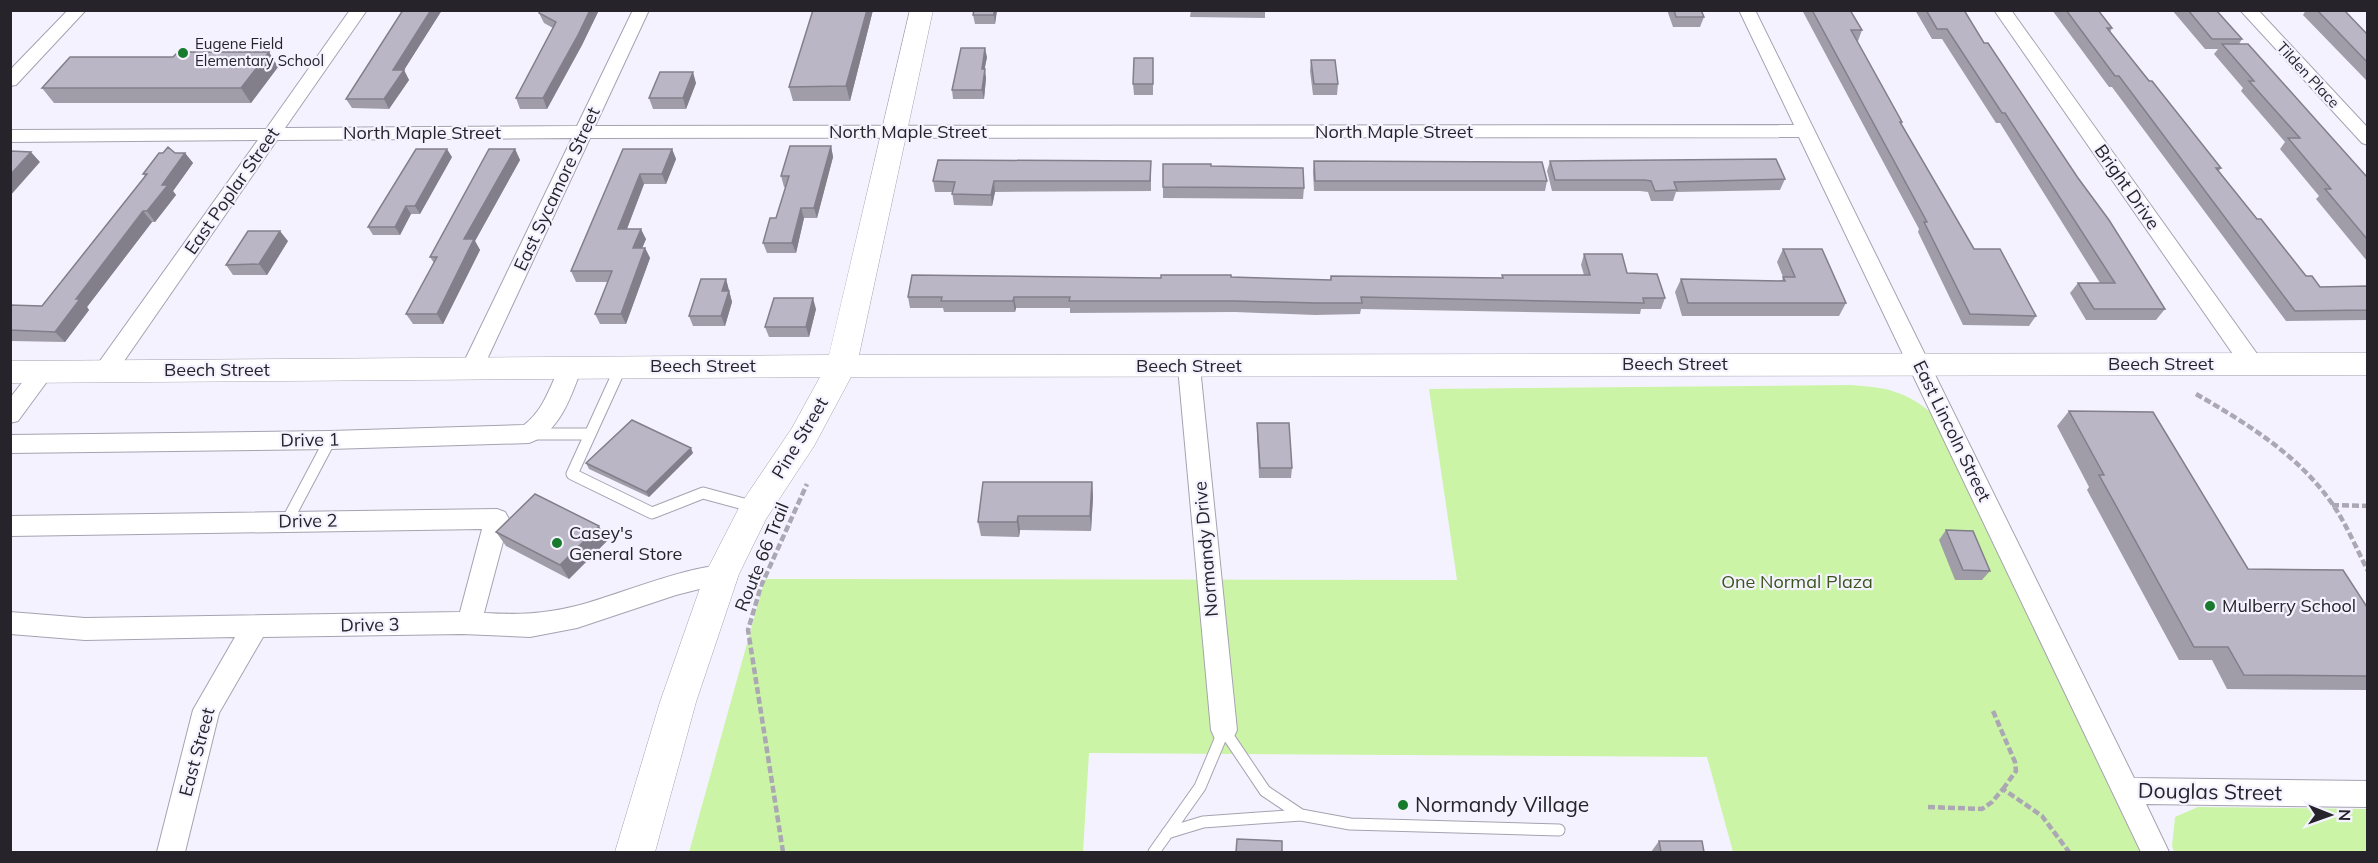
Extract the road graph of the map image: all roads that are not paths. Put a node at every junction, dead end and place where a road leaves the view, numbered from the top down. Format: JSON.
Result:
{"nodes":[{"id":1,"x":78,"y":10,"type":"edge"},
{"id":2,"x":359,"y":10,"type":"edge"},
{"id":3,"x":641,"y":10,"type":"edge"},
{"id":4,"x":922,"y":10,"type":"edge"},
{"id":5,"x":1747,"y":10,"type":"edge"},
{"id":6,"x":2002,"y":10,"type":"edge"},
{"id":7,"x":2248,"y":10,"type":"edge"},
{"id":8,"x":10,"y":81,"type":"edge"},
{"id":9,"x":1806,"y":131,"type":"junction"},
{"id":10,"x":584,"y":132,"type":"junction"},
{"id":11,"x":895,"y":132,"type":"junction"},
{"id":12,"x":272,"y":134,"type":"junction"},
{"id":13,"x":10,"y":136,"type":"edge"},
{"id":14,"x":2367,"y":139,"type":"edge"},
{"id":15,"x":1920,"y":364,"type":"junction"},
{"id":16,"x":2252,"y":364,"type":"junction"},
{"id":17,"x":2367,"y":364,"type":"edge"},
{"id":18,"x":842,"y":366,"type":"junction"},
{"id":19,"x":571,"y":367,"type":"junction"},
{"id":20,"x":621,"y":367,"type":"junction"},
{"id":21,"x":1189,"y":367,"type":"junction"},
{"id":22,"x":472,"y":368,"type":"junction"},
{"id":23,"x":105,"y":371,"type":"junction"},
{"id":24,"x":10,"y":372,"type":"edge"},
{"id":25,"x":44,"y":372,"type":"junction"},
{"id":26,"x":10,"y":415,"type":"edge"},
{"id":27,"x":529,"y":434,"type":"junction"},
{"id":28,"x":590,"y":434,"type":"junction"},
{"id":29,"x":330,"y":440,"type":"junction"},
{"id":30,"x":10,"y":444,"type":"edge"},
{"id":31,"x":757,"y":507,"type":"junction"},
{"id":32,"x":287,"y":521,"type":"junction"},
{"id":33,"x":10,"y":526,"type":"edge"},
{"id":34,"x":722,"y":574,"type":"junction"},
{"id":35,"x":10,"y":623,"type":"edge"},
{"id":36,"x":469,"y":624,"type":"junction"},
{"id":37,"x":255,"y":627,"type":"junction"},
{"id":38,"x":1224,"y":730,"type":"junction"},
{"id":39,"x":2125,"y":791,"type":"junction"},
{"id":40,"x":2367,"y":794,"type":"edge"},
{"id":41,"x":1301,"y":815,"type":"junction"},
{"id":42,"x":1559,"y":830,"type":"dead end"},
{"id":43,"x":1167,"y":833,"type":"junction"},
{"id":44,"x":171,"y":852,"type":"edge"},
{"id":45,"x":635,"y":852,"type":"edge"},
{"id":46,"x":1154,"y":852,"type":"edge"},
{"id":47,"x":2155,"y":852,"type":"edge"}],
"edges":[{"from":1,"to":8,"type":"street"},
{"from":2,"to":12,"type":"street","name":"East Poplar Street"},
{"from":3,"to":10,"type":"street","name":"East Sycamore Street"},
{"from":4,"to":11,"type":"street","name":"Pine Street"},
{"from":5,"to":9,"type":"street","name":"East Lincoln Street"},
{"from":6,"to":16,"type":"street","name":"Bright Drive"},
{"from":7,"to":14,"type":"street","name":"Tilden Place"},
{"from":9,"to":11,"type":"street","name":"North Maple Street"},
{"from":9,"to":15,"type":"street","name":"East Lincoln Street"},
{"from":10,"to":11,"type":"street","name":"North Maple Street"},
{"from":10,"to":12,"type":"street","name":"North Maple Street"},
{"from":10,"to":22,"type":"street","name":"East Sycamore Street"},
{"from":11,"to":18,"type":"street","name":"Pine Street"},
{"from":12,"to":13,"type":"street","name":"North Maple Street"},
{"from":12,"to":23,"type":"street","name":"East Poplar Street"},
{"from":15,"to":16,"type":"street","name":"Beech Street"},
{"from":15,"to":21,"type":"street","name":"Beech Street"},
{"from":15,"to":39,"type":"street","name":"East Lincoln Street"},
{"from":16,"to":17,"type":"street","name":"Beech Street"},
{"from":18,"to":20,"type":"street","name":"Beech Street"},
{"from":18,"to":21,"type":"street","name":"Beech Street"},
{"from":18,"to":31,"type":"street","name":"Pine Street"},
{"from":19,"to":20,"type":"street","name":"Beech Street"},
{"from":19,"to":22,"type":"street","name":"Beech Street"},
{"from":19,"to":27,"type":"street"},
{"from":20,"to":28,"type":"lane"},
{"from":21,"to":38,"type":"street","name":"Normandy Drive"},
{"from":22,"to":23,"type":"street","name":"Beech Street"},
{"from":23,"to":25,"type":"street","name":"Beech Street"},
{"from":24,"to":25,"type":"street","name":"Beech Street"},
{"from":25,"to":26,"type":"street"},
{"from":27,"to":28,"type":"lane"},
{"from":27,"to":29,"type":"street","name":"Drive 1"},
{"from":28,"to":31,"type":"lane"},
{"from":29,"to":30,"type":"street","name":"Drive 1"},
{"from":29,"to":32,"type":"lane"},
{"from":31,"to":34,"type":"street","name":"Pine Street"},
{"from":32,"to":33,"type":"street","name":"Drive 2"},
{"from":32,"to":36,"type":"street","name":"Drive 2"},
{"from":34,"to":36,"type":"street","name":"Drive 3"},
{"from":34,"to":45,"type":"street","name":"Pine Street"},
{"from":35,"to":37,"type":"street","name":"Drive 3"},
{"from":36,"to":37,"type":"street","name":"Drive 3"},
{"from":37,"to":44,"type":"street","name":"East Street"},
{"from":38,"to":41,"type":"lane"},
{"from":38,"to":43,"type":"lane"},
{"from":39,"to":40,"type":"street","name":"Douglas Street"},
{"from":39,"to":47,"type":"street","name":"East Lincoln Street"},
{"from":41,"to":42,"type":"lane"},
{"from":41,"to":43,"type":"lane"},
{"from":43,"to":46,"type":"lane"}]}
